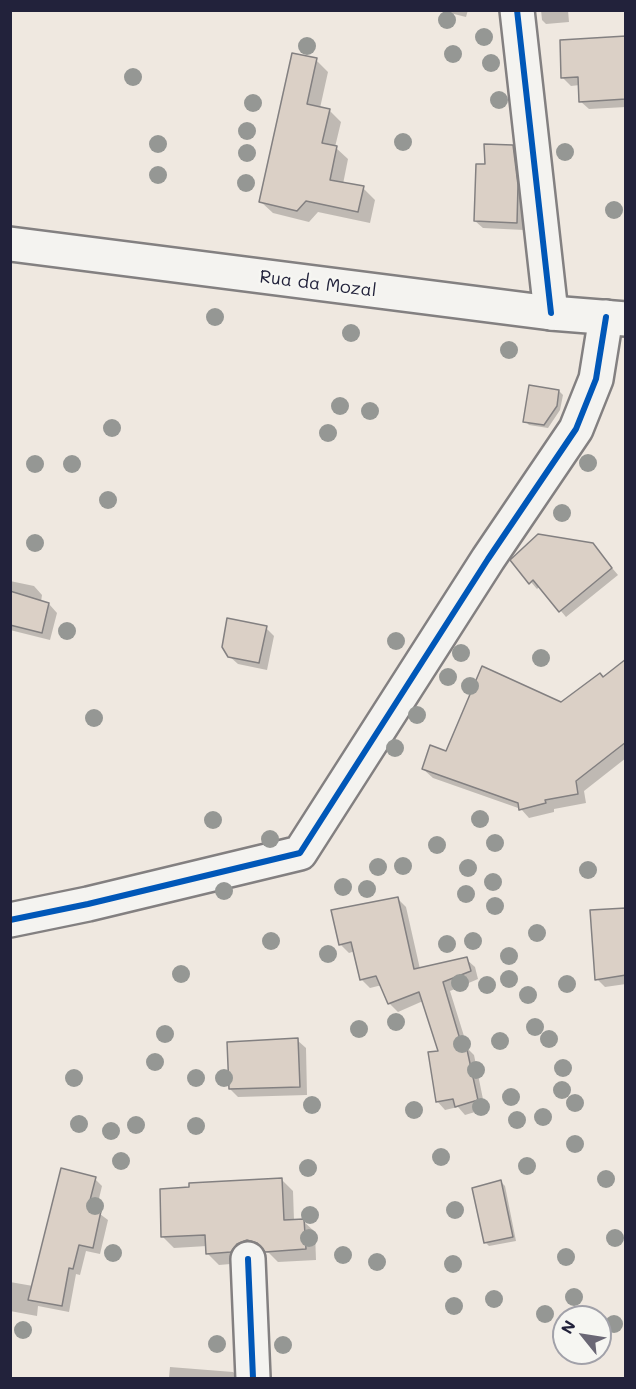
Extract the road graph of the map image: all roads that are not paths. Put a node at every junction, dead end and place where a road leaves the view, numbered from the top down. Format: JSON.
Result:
{"nodes":[{"id":1,"x":517,"y":10,"type":"edge"},
{"id":2,"x":10,"y":244,"type":"edge"},
{"id":3,"x":551,"y":313,"type":"junction"},
{"id":4,"x":616,"y":318,"type":"edge"},
{"id":5,"x":10,"y":920,"type":"edge"},
{"id":6,"x":248,"y":1259,"type":"dead end"},
{"id":7,"x":253,"y":1378,"type":"edge"}],
"edges":[{"from":1,"to":3,"type":"street"},
{"from":2,"to":3,"type":"street","name":"Rua da Mozal"},
{"from":3,"to":4,"type":"street","name":"Rua da Mozal"},
{"from":4,"to":5,"type":"street"},
{"from":6,"to":7,"type":"street"}]}
